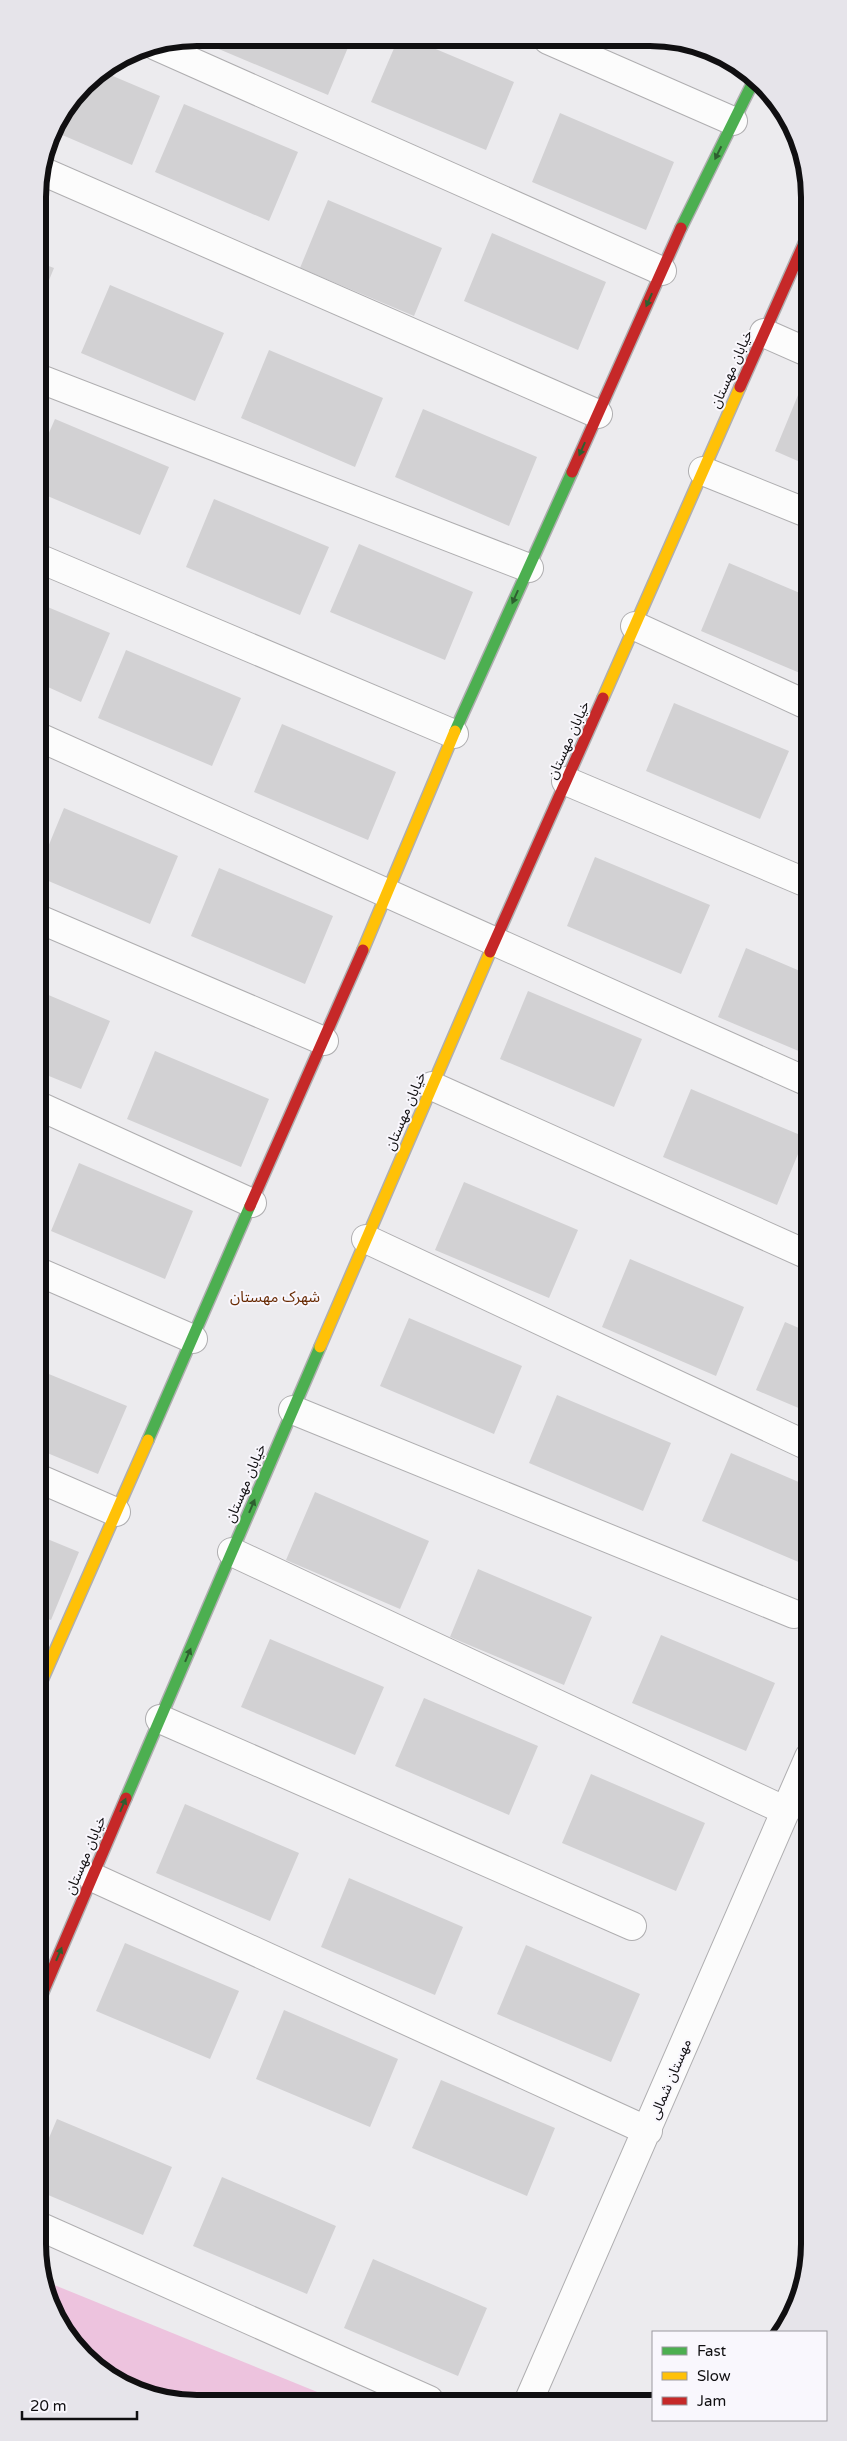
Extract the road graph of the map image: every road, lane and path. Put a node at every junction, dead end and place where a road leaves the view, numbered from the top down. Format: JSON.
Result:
{"nodes":[{"id":1,"x":562,"y":46,"type":"edge"},
{"id":2,"x":165,"y":50,"type":"edge"},
{"id":3,"x":751,"y":86,"type":"edge"},
{"id":4,"x":733,"y":121,"type":"junction"},
{"id":5,"x":49,"y":173,"type":"edge"},
{"id":6,"x":801,"y":250,"type":"edge"},
{"id":7,"x":662,"y":271,"type":"junction"},
{"id":8,"x":764,"y":333,"type":"junction"},
{"id":9,"x":801,"y":349,"type":"edge"},
{"id":10,"x":47,"y":381,"type":"edge"},
{"id":11,"x":598,"y":414,"type":"junction"},
{"id":12,"x":703,"y":471,"type":"junction"},
{"id":13,"x":801,"y":511,"type":"edge"},
{"id":14,"x":47,"y":562,"type":"edge"},
{"id":15,"x":528,"y":568,"type":"junction"},
{"id":16,"x":635,"y":626,"type":"junction"},
{"id":17,"x":801,"y":702,"type":"edge"},
{"id":18,"x":454,"y":734,"type":"junction"},
{"id":19,"x":47,"y":740,"type":"edge"},
{"id":20,"x":566,"y":781,"type":"junction"},
{"id":21,"x":801,"y":880,"type":"edge"},
{"id":22,"x":388,"y":893,"type":"junction"},
{"id":23,"x":47,"y":922,"type":"edge"},
{"id":24,"x":495,"y":942,"type":"junction"},
{"id":25,"x":324,"y":1041,"type":"junction"},
{"id":26,"x":801,"y":1079,"type":"edge"},
{"id":27,"x":432,"y":1086,"type":"junction"},
{"id":28,"x":47,"y":1109,"type":"edge"},
{"id":29,"x":252,"y":1202,"type":"junction"},
{"id":30,"x":366,"y":1239,"type":"junction"},
{"id":31,"x":800,"y":1252,"type":"edge"},
{"id":32,"x":46,"y":1275,"type":"edge"},
{"id":33,"x":193,"y":1339,"type":"junction"},
{"id":34,"x":293,"y":1410,"type":"junction"},
{"id":35,"x":800,"y":1442,"type":"edge"},
{"id":36,"x":46,"y":1482,"type":"edge"},
{"id":37,"x":116,"y":1512,"type":"junction"},
{"id":38,"x":232,"y":1552,"type":"junction"},
{"id":39,"x":794,"y":1614,"type":"dead end"},
{"id":40,"x":46,"y":1660,"type":"edge"},
{"id":41,"x":160,"y":1719,"type":"junction"},
{"id":42,"x":800,"y":1776,"type":"edge"},
{"id":43,"x":786,"y":1811,"type":"junction"},
{"id":44,"x":92,"y":1877,"type":"junction"},
{"id":45,"x":632,"y":1926,"type":"dead end"},
{"id":46,"x":46,"y":1985,"type":"edge"},
{"id":47,"x":648,"y":2131,"type":"junction"},
{"id":48,"x":46,"y":2228,"type":"edge"},
{"id":49,"x":418,"y":2395,"type":"edge"},
{"id":50,"x":531,"y":2395,"type":"edge"}],
"edges":[{"from":1,"to":4,"type":"street"},
{"from":2,"to":7,"type":"street"},
{"from":3,"to":4,"type":"street"},
{"from":4,"to":7,"type":"street","one_way":true},
{"from":5,"to":11,"type":"street"},
{"from":6,"to":8,"type":"street","name":"خیابان مهستان"},
{"from":7,"to":11,"type":"street","one_way":true},
{"from":8,"to":9,"type":"street"},
{"from":8,"to":12,"type":"street","name":"خیابان مهستان"},
{"from":10,"to":15,"type":"street"},
{"from":11,"to":15,"type":"street","one_way":true},
{"from":12,"to":13,"type":"street"},
{"from":12,"to":16,"type":"street","name":"خیابان مهستان"},
{"from":14,"to":18,"type":"street"},
{"from":15,"to":18,"type":"street","one_way":true},
{"from":16,"to":17,"type":"street"},
{"from":16,"to":20,"type":"street","name":"خیابان مهستان"},
{"from":18,"to":22,"type":"street"},
{"from":19,"to":22,"type":"street"},
{"from":20,"to":21,"type":"street"},
{"from":20,"to":24,"type":"street","name":"خیابان مهستان"},
{"from":22,"to":24,"type":"street"},
{"from":22,"to":25,"type":"street"},
{"from":23,"to":25,"type":"street"},
{"from":24,"to":26,"type":"street"},
{"from":24,"to":27,"type":"street","name":"خیابان مهستان"},
{"from":25,"to":29,"type":"street"},
{"from":27,"to":30,"type":"street","name":"خیابان مهستان"},
{"from":27,"to":31,"type":"street"},
{"from":28,"to":29,"type":"street"},
{"from":29,"to":33,"type":"street"},
{"from":30,"to":34,"type":"street","name":"خیابان مهستان"},
{"from":30,"to":35,"type":"street"},
{"from":32,"to":33,"type":"street"},
{"from":33,"to":37,"type":"street"},
{"from":38,"to":34,"type":"street","name":"خیابان مهستان","one_way":true},
{"from":34,"to":39,"type":"street"},
{"from":36,"to":37,"type":"street"},
{"from":37,"to":40,"type":"street"},
{"from":41,"to":38,"type":"street","name":"خیابان مهستان","one_way":true},
{"from":38,"to":43,"type":"street"},
{"from":44,"to":41,"type":"street","name":"خیابان مهستان","one_way":true},
{"from":41,"to":45,"type":"street"},
{"from":42,"to":43,"type":"street","name":"مهستان شمالی"},
{"from":43,"to":47,"type":"street","name":"مهستان شمالی"},
{"from":46,"to":44,"type":"street","name":"خیابان مهستان","one_way":true},
{"from":44,"to":47,"type":"street"},
{"from":47,"to":50,"type":"street","name":"مهستان شمالی"},
{"from":48,"to":49,"type":"street"}]}
